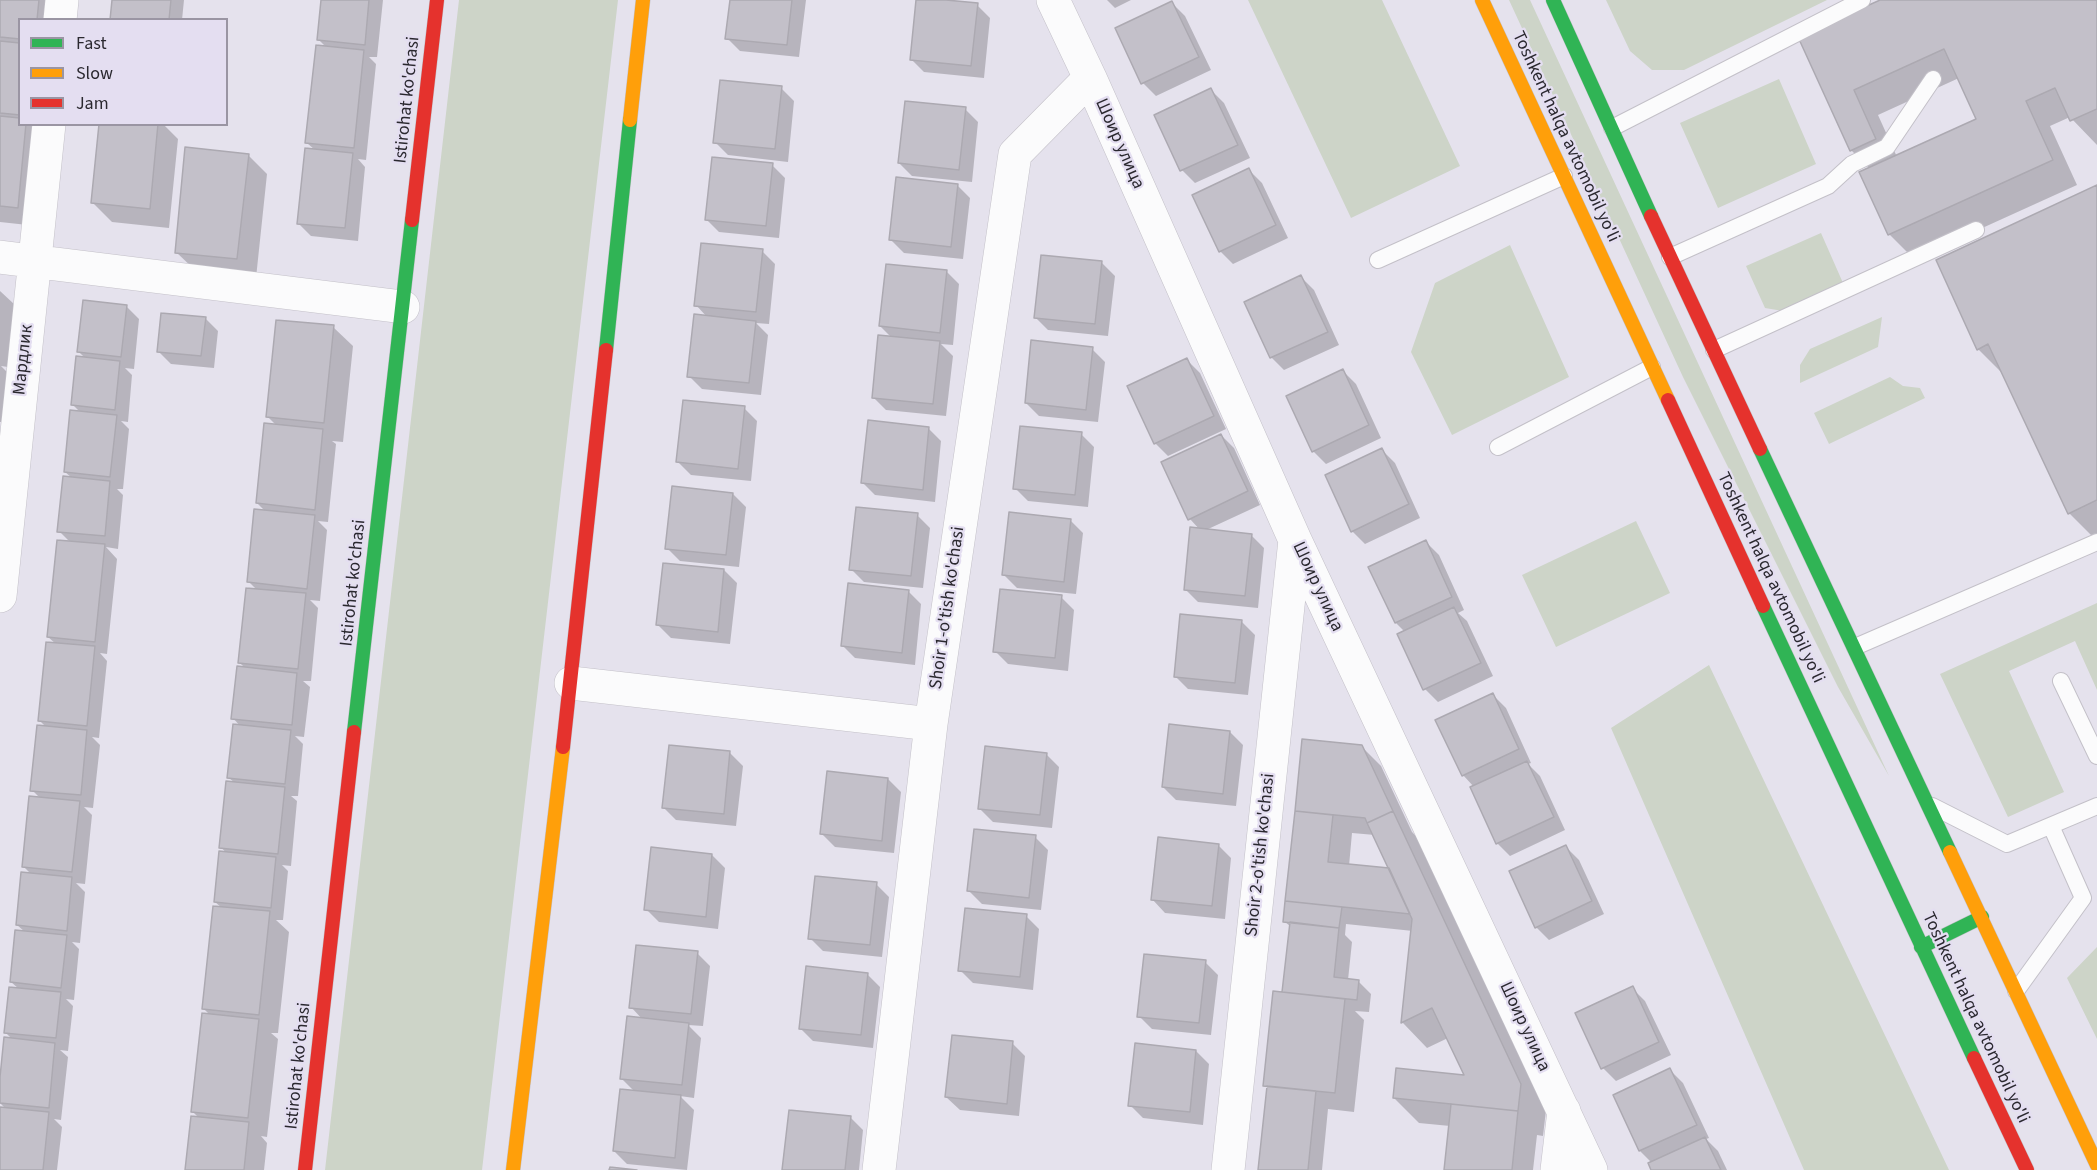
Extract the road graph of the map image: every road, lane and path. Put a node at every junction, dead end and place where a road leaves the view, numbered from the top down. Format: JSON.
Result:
{"nodes":[{"id":1,"x":62,"y":0,"type":"edge"},
{"id":2,"x":436,"y":0,"type":"edge"},
{"id":3,"x":643,"y":0,"type":"edge"},
{"id":4,"x":1053,"y":0,"type":"edge"},
{"id":5,"x":1482,"y":0,"type":"edge"},
{"id":6,"x":1553,"y":0,"type":"edge"},
{"id":7,"x":1862,"y":0,"type":"edge"},
{"id":8,"x":60,"y":18,"type":"edge"},
{"id":9,"x":1090,"y":78,"type":"junction"},
{"id":10,"x":1934,"y":79,"type":"dead end"},
{"id":11,"x":49,"y":126,"type":"edge"},
{"id":12,"x":1612,"y":128,"type":"junction"},
{"id":13,"x":1564,"y":176,"type":"junction"},
{"id":14,"x":1976,"y":230,"type":"dead end"},
{"id":15,"x":0,"y":257,"type":"edge"},
{"id":16,"x":1670,"y":257,"type":"junction"},
{"id":17,"x":35,"y":260,"type":"junction"},
{"id":18,"x":1378,"y":260,"type":"dead end"},
{"id":19,"x":403,"y":307,"type":"junction"},
{"id":20,"x":1714,"y":350,"type":"junction"},
{"id":21,"x":1652,"y":367,"type":"junction"},
{"id":22,"x":1498,"y":447,"type":"dead end"},
{"id":23,"x":1295,"y":540,"type":"junction"},
{"id":24,"x":2097,"y":542,"type":"edge"},
{"id":25,"x":0,"y":596,"type":"edge"},
{"id":26,"x":1855,"y":647,"type":"junction"},
{"id":27,"x":2061,"y":681,"type":"dead end"},
{"id":28,"x":571,"y":683,"type":"junction"},
{"id":29,"x":930,"y":724,"type":"junction"},
{"id":30,"x":2097,"y":756,"type":"edge"},
{"id":31,"x":1929,"y":805,"type":"junction"},
{"id":32,"x":2097,"y":806,"type":"edge"},
{"id":33,"x":2051,"y":826,"type":"junction"},
{"id":34,"x":2090,"y":895,"type":"edge"},
{"id":35,"x":1982,"y":917,"type":"junction"},
{"id":36,"x":1921,"y":947,"type":"junction"},
{"id":37,"x":2016,"y":991,"type":"junction"},
{"id":38,"x":1564,"y":1112,"type":"junction"},
{"id":39,"x":2097,"y":1165,"type":"edge"},
{"id":40,"x":305,"y":1170,"type":"edge"},
{"id":41,"x":513,"y":1170,"type":"edge"},
{"id":42,"x":879,"y":1170,"type":"edge"},
{"id":43,"x":1228,"y":1170,"type":"edge"},
{"id":44,"x":1557,"y":1170,"type":"edge"},
{"id":45,"x":1592,"y":1170,"type":"edge"},
{"id":46,"x":2027,"y":1170,"type":"edge"}],
"edges":[{"from":1,"to":8,"type":"street"},
{"from":2,"to":19,"type":"main road","name":"Istirohat ko'chasi"},
{"from":3,"to":28,"type":"main road"},
{"from":4,"to":9,"type":"street","name":"Шоир улица"},
{"from":5,"to":13,"type":"main road","name":"Toshkent halqa avtomobil yo'li"},
{"from":6,"to":12,"type":"main road"},
{"from":7,"to":12,"type":"lane"},
{"from":9,"to":23,"type":"street","name":"Шоир улица"},
{"from":9,"to":29,"type":"street","name":"Shoir 1-o'tish ko'chasi"},
{"from":10,"to":16,"type":"lane"},
{"from":11,"to":17,"type":"street","name":"Мардлик"},
{"from":12,"to":16,"type":"main road"},
{"from":13,"to":18,"type":"lane"},
{"from":13,"to":21,"type":"main road","name":"Toshkent halqa avtomobil yo'li"},
{"from":14,"to":20,"type":"lane"},
{"from":15,"to":17,"type":"street"},
{"from":16,"to":20,"type":"main road"},
{"from":17,"to":19,"type":"street"},
{"from":17,"to":25,"type":"street","name":"Мардлик"},
{"from":19,"to":40,"type":"main road","name":"Istirohat ko'chasi"},
{"from":20,"to":26,"type":"main road"},
{"from":21,"to":22,"type":"lane"},
{"from":21,"to":36,"type":"main road","name":"Toshkent halqa avtomobil yo'li"},
{"from":23,"to":38,"type":"street","name":"Шоир улица"},
{"from":23,"to":43,"type":"street","name":"Shoir 2-o'tish ko'chasi"},
{"from":24,"to":26,"type":"lane"},
{"from":26,"to":31,"type":"main road"},
{"from":27,"to":30,"type":"lane"},
{"from":28,"to":29,"type":"street"},
{"from":28,"to":41,"type":"main road"},
{"from":29,"to":42,"type":"street","name":"Shoir 1-o'tish ko'chasi"},
{"from":31,"to":33,"type":"lane"},
{"from":31,"to":35,"type":"main road"},
{"from":32,"to":33,"type":"lane"},
{"from":33,"to":34,"type":"lane"},
{"from":34,"to":37,"type":"lane"},
{"from":35,"to":36,"type":"main road"},
{"from":35,"to":37,"type":"main road"},
{"from":36,"to":46,"type":"main road","name":"Toshkent halqa avtomobil yo'li"},
{"from":37,"to":39,"type":"main road"},
{"from":38,"to":44,"type":"street"},
{"from":38,"to":45,"type":"street","name":"Шоир улица"}]}
